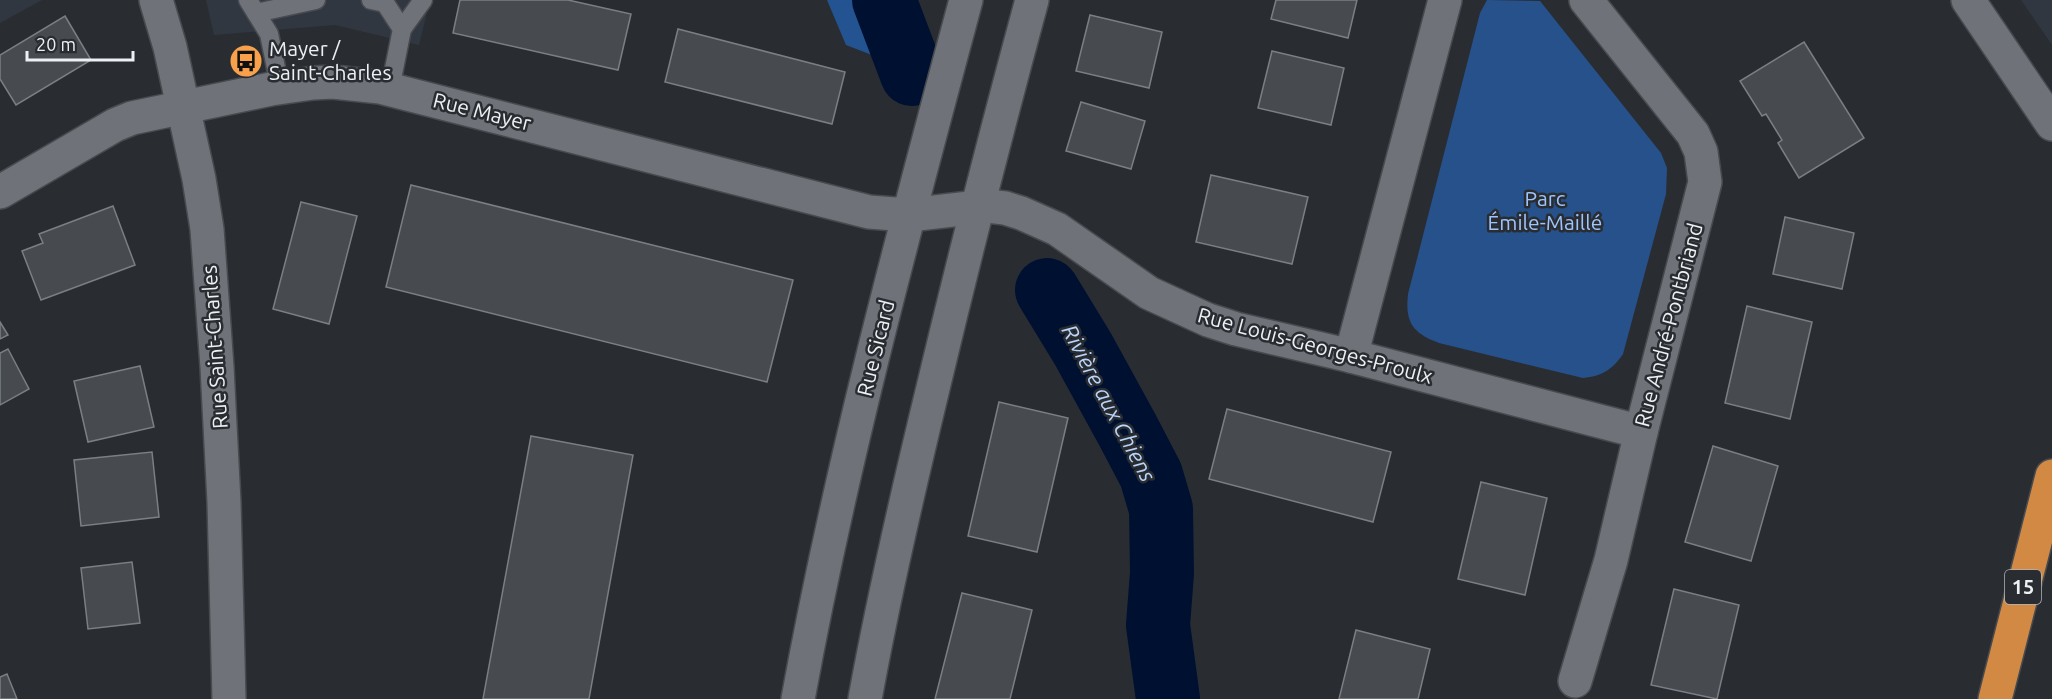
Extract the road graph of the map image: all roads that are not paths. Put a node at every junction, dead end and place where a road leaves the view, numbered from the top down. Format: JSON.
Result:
{"nodes":[{"id":1,"x":156,"y":0,"type":"edge"},
{"id":2,"x":316,"y":0,"type":"edge"},
{"id":3,"x":371,"y":0,"type":"edge"},
{"id":4,"x":423,"y":0,"type":"edge"},
{"id":5,"x":966,"y":0,"type":"edge"},
{"id":6,"x":1032,"y":0,"type":"edge"},
{"id":7,"x":1445,"y":0,"type":"edge"},
{"id":8,"x":1586,"y":0,"type":"edge"},
{"id":9,"x":1968,"y":0,"type":"edge"},
{"id":10,"x":252,"y":6,"type":"edge"},
{"id":11,"x":402,"y":28,"type":"junction"},
{"id":12,"x":280,"y":87,"type":"junction"},
{"id":13,"x":390,"y":89,"type":"junction"},
{"id":14,"x":183,"y":106,"type":"junction"},
{"id":15,"x":2052,"y":124,"type":"edge"},
{"id":16,"x":0,"y":192,"type":"edge"},
{"id":17,"x":976,"y":208,"type":"junction"},
{"id":18,"x":909,"y":215,"type":"junction"},
{"id":19,"x":1351,"y":356,"type":"junction"},
{"id":20,"x":1641,"y":432,"type":"junction"},
{"id":21,"x":2052,"y":476,"type":"edge"},
{"id":22,"x":1568,"y":693,"type":"edge"},
{"id":23,"x":229,"y":699,"type":"edge"},
{"id":24,"x":798,"y":699,"type":"edge"},
{"id":25,"x":865,"y":699,"type":"edge"},
{"id":26,"x":1995,"y":699,"type":"edge"}],
"edges":[{"from":1,"to":14,"type":"street","name":"Rue Saint-Charles"},
{"from":2,"to":10,"type":"lane"},
{"from":3,"to":11,"type":"lane"},
{"from":4,"to":11,"type":"lane"},
{"from":5,"to":18,"type":"street","name":"Rue Sicard"},
{"from":6,"to":17,"type":"street"},
{"from":7,"to":19,"type":"street"},
{"from":8,"to":20,"type":"street","name":"Rue André-Pontbriand"},
{"from":9,"to":15,"type":"street"},
{"from":10,"to":12,"type":"lane"},
{"from":11,"to":13,"type":"lane"},
{"from":12,"to":13,"type":"street","name":"Rue Mayer"},
{"from":12,"to":14,"type":"street","name":"Rue Mayer"},
{"from":13,"to":18,"type":"street","name":"Rue Mayer"},
{"from":14,"to":16,"type":"street","name":"Rue Mayer"},
{"from":14,"to":23,"type":"street","name":"Rue Saint-Charles"},
{"from":17,"to":18,"type":"street","name":"Rue Mayer"},
{"from":17,"to":19,"type":"street","name":"Rue Louis-Georges-Proulx"},
{"from":17,"to":25,"type":"street"},
{"from":18,"to":24,"type":"street","name":"Rue Sicard"},
{"from":19,"to":20,"type":"street","name":"Rue Louis-Georges-Proulx"},
{"from":20,"to":22,"type":"street","name":"Rue André-Pontbriand"},
{"from":21,"to":26,"type":"highway","number":"15"}]}
